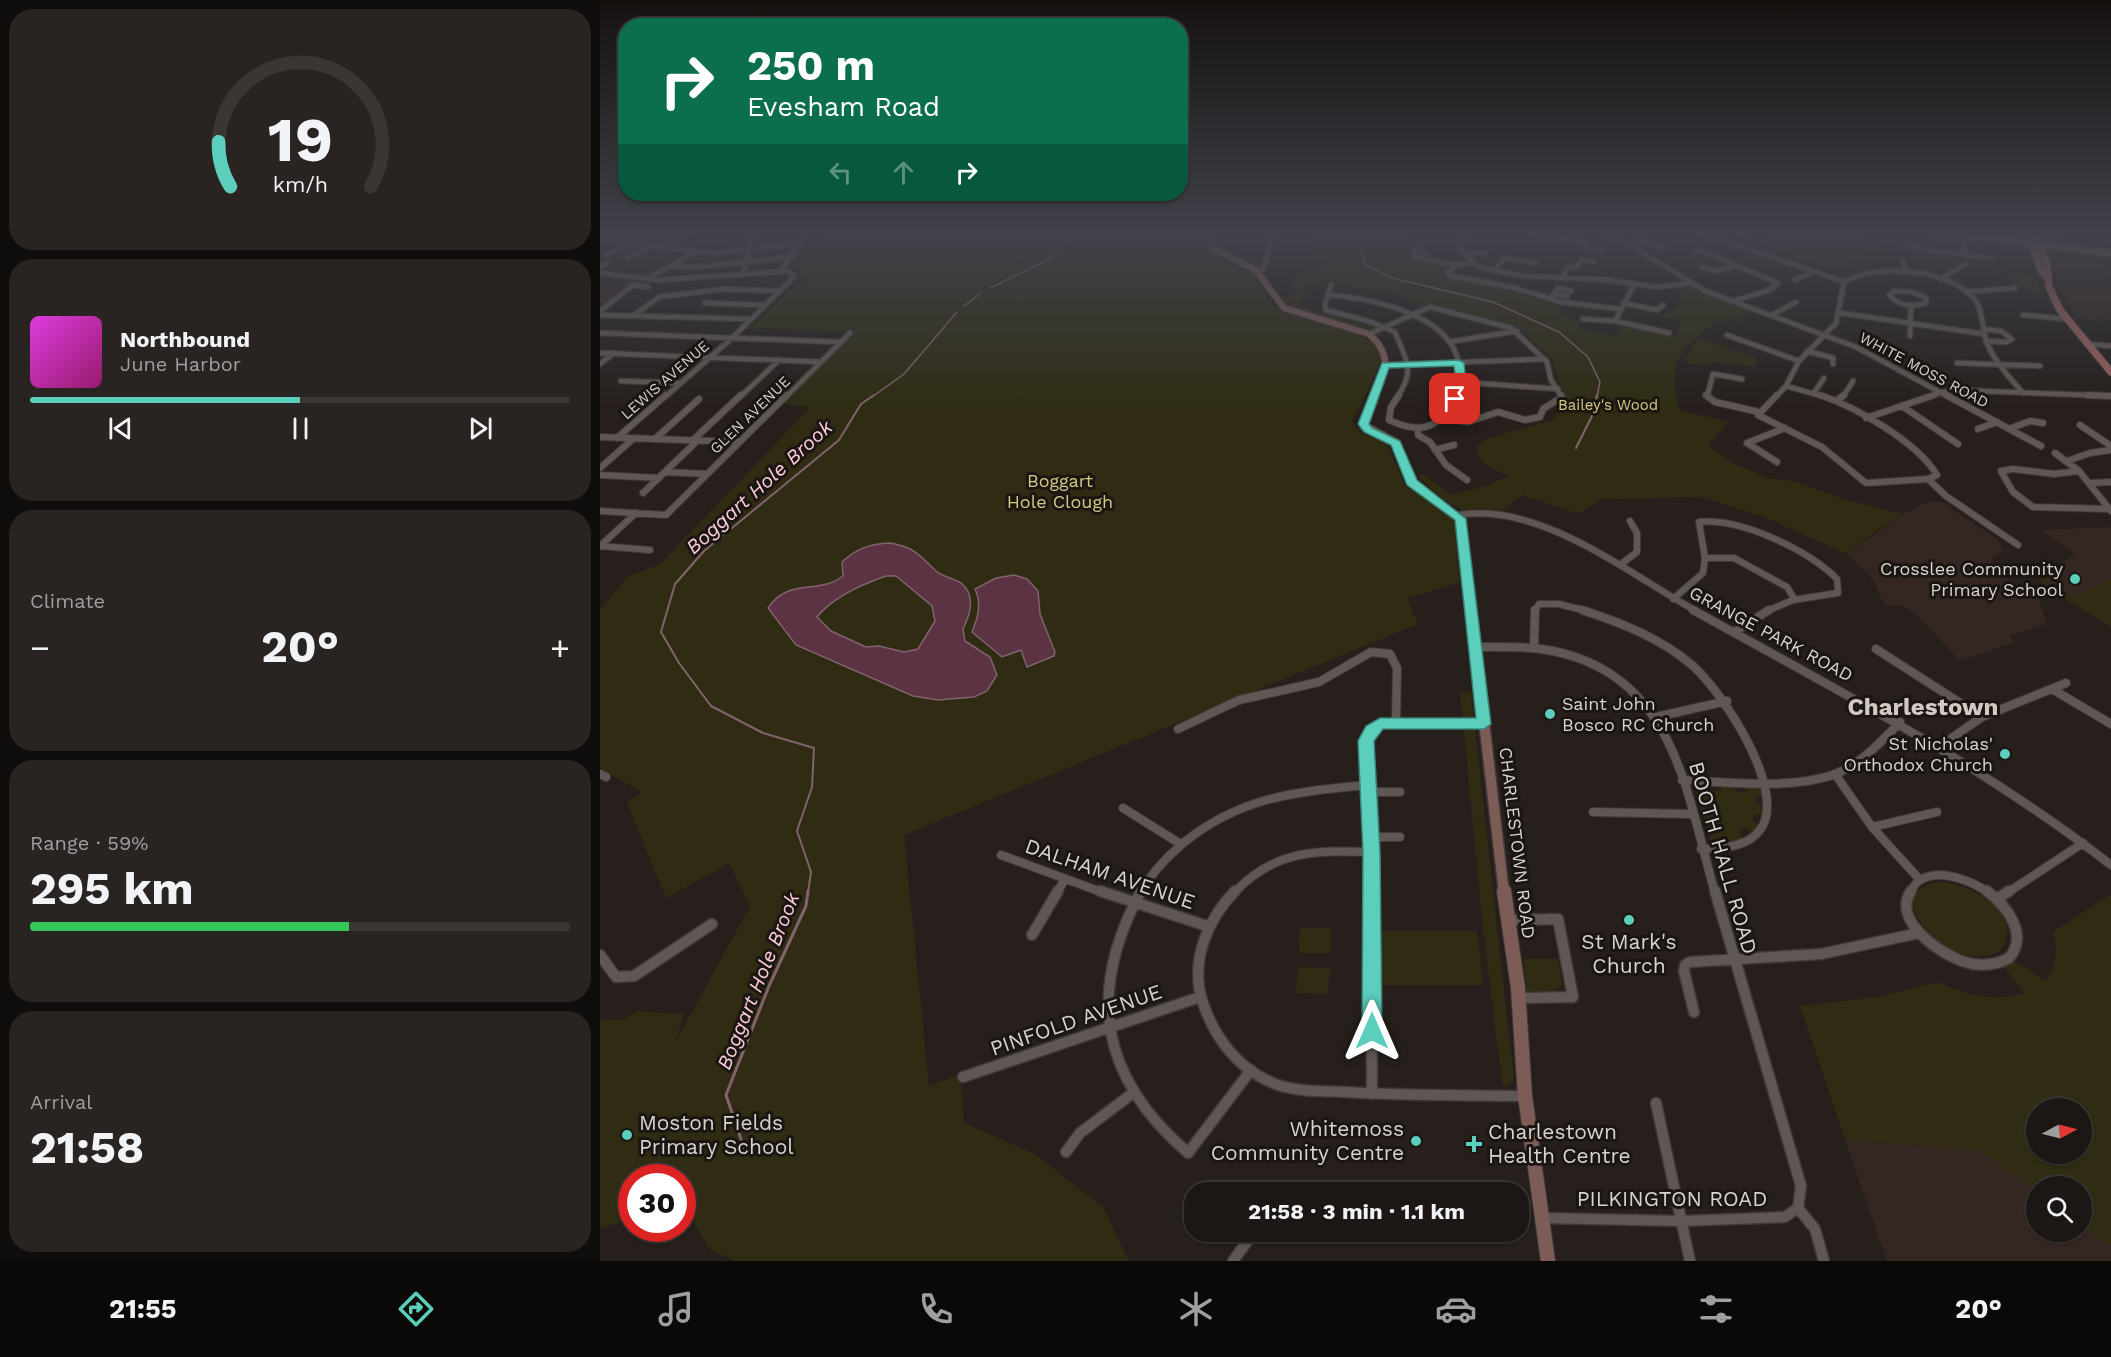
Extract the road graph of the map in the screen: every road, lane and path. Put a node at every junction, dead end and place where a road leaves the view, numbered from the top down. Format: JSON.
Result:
{"nodes":[{"id":1,"x":626,"y":291,"type":"edge"},
{"id":2,"x":708,"y":291,"type":"edge"},
{"id":3,"x":776,"y":291,"type":"edge"},
{"id":4,"x":780,"y":291,"type":"joint"},
{"id":5,"x":1269,"y":291,"type":"edge"},
{"id":6,"x":1330,"y":291,"type":"edge"},
{"id":7,"x":1522,"y":291,"type":"edge"},
{"id":8,"x":1556,"y":291,"type":"edge"},
{"id":9,"x":1630,"y":291,"type":"edge"},
{"id":10,"x":1709,"y":291,"type":"edge"},
{"id":11,"x":1769,"y":291,"type":"edge"},
{"id":12,"x":1843,"y":291,"type":"edge"},
{"id":13,"x":1980,"y":291,"type":"edge"},
{"id":14,"x":2052,"y":291,"type":"edge"},
{"id":15,"x":1966,"y":292,"type":"joint"},
{"id":16,"x":1330,"y":295,"type":"junction"},
{"id":17,"x":1552,"y":296,"type":"junction"},
{"id":18,"x":1567,"y":296,"type":"dead end"},
{"id":19,"x":1733,"y":301,"type":"junction"},
{"id":20,"x":1796,"y":302,"type":"dead end"},
{"id":21,"x":705,"y":303,"type":"dead end"},
{"id":22,"x":1623,"y":303,"type":"junction"},
{"id":23,"x":765,"y":304,"type":"junction"},
{"id":24,"x":1663,"y":305,"type":"dead end"},
{"id":25,"x":1911,"y":305,"type":"junction"},
{"id":26,"x":1619,"y":309,"type":"junction"},
{"id":27,"x":601,"y":311,"type":"edge"},
{"id":28,"x":1840,"y":313,"type":"junction"},
{"id":29,"x":633,"y":315,"type":"junction"},
{"id":30,"x":1410,"y":315,"type":"junction"},
{"id":31,"x":1772,"y":315,"type":"junction"},
{"id":32,"x":2023,"y":315,"type":"dead end"},
{"id":33,"x":750,"y":319,"type":"junction"},
{"id":34,"x":1584,"y":319,"type":"dead end"},
{"id":35,"x":2066,"y":319,"type":"junction"},
{"id":36,"x":1615,"y":321,"type":"junction"},
{"id":37,"x":1911,"y":324,"type":"junction"},
{"id":38,"x":1384,"y":327,"type":"junction"},
{"id":39,"x":1517,"y":331,"type":"junction"},
{"id":40,"x":1984,"y":332,"type":"junction"},
{"id":41,"x":600,"y":333,"type":"edge"},
{"id":42,"x":850,"y":333,"type":"dead end"},
{"id":43,"x":1669,"y":333,"type":"dead end"},
{"id":44,"x":1369,"y":334,"type":"junction"},
{"id":45,"x":1827,"y":334,"type":"junction"},
{"id":46,"x":1727,"y":335,"type":"dead end"},
{"id":47,"x":1910,"y":336,"type":"dead end"},
{"id":48,"x":732,"y":338,"type":"junction"},
{"id":49,"x":1986,"y":341,"type":"junction"},
{"id":50,"x":840,"y":342,"type":"junction"},
{"id":51,"x":1449,"y":342,"type":"junction"},
{"id":52,"x":2086,"y":344,"type":"junction"},
{"id":53,"x":2111,"y":346,"type":"edge"},
{"id":54,"x":1807,"y":351,"type":"junction"},
{"id":55,"x":600,"y":353,"type":"edge"},
{"id":56,"x":614,"y":353,"type":"junction"},
{"id":57,"x":710,"y":357,"type":"junction"},
{"id":58,"x":1545,"y":359,"type":"junction"},
{"id":59,"x":779,"y":360,"type":"junction"},
{"id":60,"x":1799,"y":361,"type":"junction"},
{"id":61,"x":821,"y":362,"type":"junction"},
{"id":62,"x":1459,"y":363,"type":"junction"},
{"id":63,"x":1957,"y":363,"type":"dead end"},
{"id":64,"x":600,"y":364,"type":"edge"},
{"id":65,"x":1409,"y":364,"type":"junction"},
{"id":66,"x":1833,"y":364,"type":"dead end"},
{"id":67,"x":2000,"y":364,"type":"junction"},
{"id":68,"x":2108,"y":364,"type":"edge"},
{"id":69,"x":1385,"y":365,"type":"junction"},
{"id":70,"x":2040,"y":366,"type":"dead end"},
{"id":71,"x":2111,"y":372,"type":"edge"},
{"id":72,"x":1824,"y":378,"type":"dead end"},
{"id":73,"x":1742,"y":379,"type":"dead end"},
{"id":74,"x":621,"y":381,"type":"dead end"},
{"id":75,"x":1852,"y":381,"type":"dead end"},
{"id":76,"x":1461,"y":382,"type":"junction"},
{"id":77,"x":681,"y":383,"type":"junction"},
{"id":78,"x":1786,"y":386,"type":"junction"},
{"id":79,"x":1558,"y":389,"type":"junction"},
{"id":80,"x":1814,"y":393,"type":"junction"},
{"id":81,"x":1940,"y":393,"type":"junction"},
{"id":82,"x":2024,"y":393,"type":"junction"},
{"id":83,"x":2111,"y":396,"type":"edge"},
{"id":84,"x":699,"y":399,"type":"dead end"},
{"id":85,"x":1836,"y":401,"type":"junction"},
{"id":86,"x":1902,"y":406,"type":"junction"},
{"id":87,"x":1759,"y":412,"type":"junction"},
{"id":88,"x":1441,"y":418,"type":"junction"},
{"id":89,"x":1866,"y":418,"type":"junction"},
{"id":90,"x":1997,"y":422,"type":"junction"},
{"id":91,"x":2043,"y":423,"type":"dead end"},
{"id":92,"x":2079,"y":425,"type":"dead end"},
{"id":93,"x":1785,"y":428,"type":"junction"},
{"id":94,"x":1978,"y":429,"type":"dead end"},
{"id":95,"x":2009,"y":429,"type":"junction"},
{"id":96,"x":1418,"y":430,"type":"junction"},
{"id":97,"x":600,"y":437,"type":"edge"},
{"id":98,"x":617,"y":438,"type":"junction"},
{"id":99,"x":633,"y":439,"type":"junction"},
{"id":100,"x":655,"y":439,"type":"junction"},
{"id":101,"x":694,"y":441,"type":"junction"},
{"id":102,"x":739,"y":442,"type":"junction"},
{"id":103,"x":1958,"y":444,"type":"dead end"},
{"id":104,"x":1454,"y":445,"type":"dead end"},
{"id":105,"x":2041,"y":446,"type":"dead end"},
{"id":106,"x":2111,"y":448,"type":"edge"},
{"id":107,"x":1435,"y":450,"type":"junction"},
{"id":108,"x":2102,"y":450,"type":"junction"},
{"id":109,"x":2055,"y":453,"type":"dead end"},
{"id":110,"x":2111,"y":457,"type":"edge"},
{"id":111,"x":2067,"y":460,"type":"junction"},
{"id":112,"x":1777,"y":462,"type":"dead end"},
{"id":113,"x":600,"y":468,"type":"edge"},
{"id":114,"x":2079,"y":471,"type":"junction"},
{"id":115,"x":665,"y":472,"type":"junction"},
{"id":116,"x":707,"y":474,"type":"junction"},
{"id":117,"x":600,"y":475,"type":"edge"},
{"id":118,"x":659,"y":478,"type":"junction"},
{"id":119,"x":1928,"y":479,"type":"junction"},
{"id":120,"x":1467,"y":480,"type":"dead end"},
{"id":121,"x":2111,"y":482,"type":"edge"},
{"id":122,"x":2090,"y":483,"type":"junction"},
{"id":123,"x":644,"y":493,"type":"dead end"},
{"id":124,"x":2110,"y":510,"type":"edge"},
{"id":125,"x":600,"y":511,"type":"edge"},
{"id":126,"x":636,"y":513,"type":"junction"},
{"id":127,"x":1458,"y":515,"type":"junction"},
{"id":128,"x":1630,"y":521,"type":"dead end"},
{"id":129,"x":2018,"y":545,"type":"dead end"},
{"id":130,"x":600,"y":546,"type":"edge"},
{"id":131,"x":650,"y":550,"type":"dead end"},
{"id":132,"x":1705,"y":558,"type":"junction"},
{"id":133,"x":1620,"y":565,"type":"junction"},
{"id":134,"x":1673,"y":599,"type":"junction"},
{"id":135,"x":1795,"y":600,"type":"junction"},
{"id":136,"x":1736,"y":631,"type":"junction"},
{"id":137,"x":1475,"y":647,"type":"junction"},
{"id":138,"x":1534,"y":648,"type":"junction"},
{"id":139,"x":1876,"y":649,"type":"dead end"},
{"id":140,"x":2066,"y":683,"type":"dead end"},
{"id":141,"x":2052,"y":689,"type":"junction"},
{"id":142,"x":1726,"y":701,"type":"junction"},
{"id":143,"x":1656,"y":717,"type":"junction"},
{"id":144,"x":1982,"y":717,"type":"junction"},
{"id":145,"x":1900,"y":722,"type":"junction"},
{"id":146,"x":1396,"y":723,"type":"junction"},
{"id":147,"x":1484,"y":724,"type":"junction"},
{"id":148,"x":2111,"y":724,"type":"edge"},
{"id":149,"x":1178,"y":729,"type":"dead end"},
{"id":150,"x":1941,"y":746,"type":"junction"},
{"id":151,"x":1835,"y":774,"type":"junction"},
{"id":152,"x":1682,"y":780,"type":"junction"},
{"id":153,"x":1763,"y":781,"type":"junction"},
{"id":154,"x":1368,"y":788,"type":"junction"},
{"id":155,"x":1400,"y":792,"type":"dead end"},
{"id":156,"x":1123,"y":808,"type":"dead end"},
{"id":157,"x":1593,"y":812,"type":"dead end"},
{"id":158,"x":1937,"y":812,"type":"dead end"},
{"id":159,"x":1691,"y":814,"type":"junction"},
{"id":160,"x":1872,"y":826,"type":"junction"},
{"id":161,"x":1371,"y":837,"type":"junction"},
{"id":162,"x":1400,"y":837,"type":"dead end"},
{"id":163,"x":1179,"y":843,"type":"junction"},
{"id":164,"x":2083,"y":843,"type":"junction"},
{"id":165,"x":1701,"y":849,"type":"junction"},
{"id":166,"x":1371,"y":852,"type":"junction"},
{"id":167,"x":1001,"y":855,"type":"dead end"},
{"id":168,"x":2109,"y":861,"type":"edge"},
{"id":169,"x":1065,"y":879,"type":"junction"},
{"id":170,"x":1920,"y":880,"type":"junction"},
{"id":171,"x":1997,"y":899,"type":"junction"},
{"id":172,"x":1132,"y":903,"type":"junction"},
{"id":173,"x":1508,"y":920,"type":"junction"},
{"id":174,"x":712,"y":924,"type":"dead end"},
{"id":175,"x":1207,"y":926,"type":"junction"},
{"id":176,"x":1919,"y":933,"type":"junction"},
{"id":177,"x":1032,"y":935,"type":"dead end"},
{"id":178,"x":600,"y":955,"type":"edge"},
{"id":179,"x":1734,"y":959,"type":"junction"},
{"id":180,"x":1200,"y":997,"type":"junction"},
{"id":181,"x":1519,"y":998,"type":"junction"},
{"id":182,"x":1694,"y":1012,"type":"dead end"},
{"id":183,"x":1108,"y":1027,"type":"junction"},
{"id":184,"x":1251,"y":1070,"type":"junction"},
{"id":185,"x":963,"y":1077,"type":"dead end"},
{"id":186,"x":1133,"y":1093,"type":"junction"},
{"id":187,"x":1372,"y":1094,"type":"junction"},
{"id":188,"x":1525,"y":1096,"type":"junction"},
{"id":189,"x":1656,"y":1103,"type":"dead end"},
{"id":190,"x":1066,"y":1152,"type":"dead end"},
{"id":191,"x":1798,"y":1208,"type":"junction"},
{"id":192,"x":1543,"y":1218,"type":"junction"},
{"id":193,"x":1682,"y":1221,"type":"junction"},
{"id":194,"x":1247,"y":1242,"type":"edge"},
{"id":195,"x":1233,"y":1261,"type":"edge"},
{"id":196,"x":1548,"y":1261,"type":"edge"},
{"id":197,"x":1690,"y":1261,"type":"edge"},
{"id":198,"x":1824,"y":1261,"type":"edge"}],
"edges":[{"from":1,"to":27,"type":"street"},
{"from":2,"to":29,"type":"street"},
{"from":3,"to":4,"type":"street"},
{"from":4,"to":23,"type":"street","name":"LEWIS AVENUE"},
{"from":5,"to":44,"type":"street"},
{"from":6,"to":16,"type":"street"},
{"from":7,"to":17,"type":"street"},
{"from":8,"to":17,"type":"street"},
{"from":9,"to":22,"type":"street"},
{"from":10,"to":19,"type":"street","name":"WHITE MOSS ROAD"},
{"from":11,"to":19,"type":"street"},
{"from":12,"to":28,"type":"street"},
{"from":13,"to":15,"type":"street"},
{"from":14,"to":35,"type":"main road"},
{"from":15,"to":40,"type":"street"},
{"from":16,"to":30,"type":"street"},
{"from":16,"to":38,"type":"street"},
{"from":17,"to":18,"type":"street"},
{"from":17,"to":26,"type":"street"},
{"from":19,"to":31,"type":"street","name":"WHITE MOSS ROAD"},
{"from":20,"to":31,"type":"street"},
{"from":21,"to":23,"type":"street"},
{"from":22,"to":24,"type":"street"},
{"from":22,"to":26,"type":"street"},
{"from":23,"to":33,"type":"street","name":"LEWIS AVENUE"},
{"from":25,"to":25,"type":"street"},
{"from":25,"to":37,"type":"street"},
{"from":26,"to":36,"type":"street"},
{"from":27,"to":29,"type":"street"},
{"from":28,"to":37,"type":"street"},
{"from":28,"to":45,"type":"street"},
{"from":29,"to":33,"type":"street"},
{"from":30,"to":38,"type":"street"},
{"from":30,"to":39,"type":"street"},
{"from":30,"to":51,"type":"street"},
{"from":31,"to":45,"type":"street","name":"WHITE MOSS ROAD"},
{"from":32,"to":35,"type":"street"},
{"from":33,"to":48,"type":"street","name":"LEWIS AVENUE"},
{"from":34,"to":36,"type":"street"},
{"from":35,"to":52,"type":"main road"},
{"from":36,"to":43,"type":"street"},
{"from":37,"to":40,"type":"street"},
{"from":37,"to":47,"type":"street"},
{"from":38,"to":44,"type":"street"},
{"from":38,"to":65,"type":"street"},
{"from":39,"to":51,"type":"street"},
{"from":39,"to":58,"type":"street"},
{"from":40,"to":49,"type":"street"},
{"from":40,"to":49,"type":"street"},
{"from":41,"to":48,"type":"street"},
{"from":42,"to":50,"type":"street","name":"GLEN AVENUE"},
{"from":44,"to":69,"type":"street"},
{"from":45,"to":54,"type":"street"},
{"from":45,"to":81,"type":"street","name":"WHITE MOSS ROAD"},
{"from":46,"to":60,"type":"street"},
{"from":48,"to":50,"type":"street"},
{"from":48,"to":57,"type":"street","name":"LEWIS AVENUE"},
{"from":49,"to":67,"type":"street"},
{"from":50,"to":61,"type":"street","name":"GLEN AVENUE"},
{"from":51,"to":62,"type":"street"},
{"from":52,"to":53,"type":"street"},
{"from":52,"to":68,"type":"main road"},
{"from":54,"to":60,"type":"street"},
{"from":54,"to":66,"type":"street"},
{"from":55,"to":56,"type":"street"},
{"from":56,"to":57,"type":"street"},
{"from":56,"to":64,"type":"street"},
{"from":57,"to":59,"type":"street"},
{"from":57,"to":77,"type":"street","name":"LEWIS AVENUE"},
{"from":58,"to":62,"type":"street"},
{"from":58,"to":79,"type":"street"},
{"from":59,"to":61,"type":"street"},
{"from":59,"to":101,"type":"street"},
{"from":60,"to":78,"type":"street"},
{"from":61,"to":102,"type":"street","name":"GLEN AVENUE"},
{"from":62,"to":65,"type":"street"},
{"from":62,"to":76,"type":"street"},
{"from":63,"to":67,"type":"street"},
{"from":65,"to":69,"type":"street"},
{"from":65,"to":96,"type":"street"},
{"from":67,"to":70,"type":"street"},
{"from":67,"to":82,"type":"street"},
{"from":68,"to":71,"type":"main road"},
{"from":69,"to":127,"type":"street"},
{"from":72,"to":80,"type":"street"},
{"from":73,"to":87,"type":"street"},
{"from":74,"to":77,"type":"street"},
{"from":75,"to":85,"type":"street"},
{"from":76,"to":79,"type":"street"},
{"from":76,"to":88,"type":"street"},
{"from":77,"to":98,"type":"street","name":"LEWIS AVENUE"},
{"from":78,"to":80,"type":"street"},
{"from":78,"to":87,"type":"street"},
{"from":79,"to":88,"type":"street"},
{"from":80,"to":85,"type":"street"},
{"from":81,"to":82,"type":"street"},
{"from":81,"to":86,"type":"street"},
{"from":81,"to":90,"type":"street","name":"WHITE MOSS ROAD"},
{"from":82,"to":83,"type":"street"},
{"from":84,"to":100,"type":"street"},
{"from":85,"to":89,"type":"street"},
{"from":86,"to":89,"type":"street"},
{"from":86,"to":103,"type":"street"},
{"from":87,"to":93,"type":"street"},
{"from":88,"to":96,"type":"street"},
{"from":89,"to":119,"type":"street"},
{"from":90,"to":94,"type":"street"},
{"from":90,"to":95,"type":"street","name":"WHITE MOSS ROAD"},
{"from":91,"to":95,"type":"street"},
{"from":92,"to":106,"type":"street"},
{"from":93,"to":112,"type":"street"},
{"from":93,"to":119,"type":"street"},
{"from":95,"to":105,"type":"street","name":"WHITE MOSS ROAD"},
{"from":96,"to":107,"type":"street"},
{"from":97,"to":98,"type":"street"},
{"from":98,"to":99,"type":"street"},
{"from":99,"to":100,"type":"street"},
{"from":99,"to":113,"type":"street"},
{"from":100,"to":101,"type":"street"},
{"from":101,"to":102,"type":"street"},
{"from":101,"to":115,"type":"street"},
{"from":102,"to":116,"type":"street","name":"GLEN AVENUE"},
{"from":104,"to":107,"type":"street"},
{"from":106,"to":108,"type":"street"},
{"from":107,"to":120,"type":"street"},
{"from":108,"to":110,"type":"street"},
{"from":108,"to":111,"type":"street"},
{"from":109,"to":111,"type":"street"},
{"from":111,"to":114,"type":"street"},
{"from":114,"to":122,"type":"street"},
{"from":114,"to":124,"type":"street"},
{"from":115,"to":116,"type":"street"},
{"from":115,"to":118,"type":"street"},
{"from":116,"to":126,"type":"street","name":"GLEN AVENUE"},
{"from":117,"to":118,"type":"street"},
{"from":118,"to":123,"type":"street"},
{"from":119,"to":129,"type":"street"},
{"from":121,"to":122,"type":"street"},
{"from":122,"to":124,"type":"street"},
{"from":125,"to":126,"type":"street"},
{"from":126,"to":130,"type":"street"},
{"from":127,"to":133,"type":"street","name":"GRANGE PARK ROAD"},
{"from":127,"to":137,"type":"street","name":"CHARLESTOWN ROAD"},
{"from":128,"to":133,"type":"street"},
{"from":130,"to":131,"type":"street"},
{"from":132,"to":134,"type":"street"},
{"from":132,"to":135,"type":"street"},
{"from":132,"to":135,"type":"street"},
{"from":133,"to":134,"type":"street","name":"GRANGE PARK ROAD"},
{"from":134,"to":136,"type":"street","name":"GRANGE PARK ROAD"},
{"from":135,"to":136,"type":"street"},
{"from":136,"to":145,"type":"street","name":"GRANGE PARK ROAD"},
{"from":137,"to":138,"type":"street","name":"BOOTH HALL ROAD"},
{"from":137,"to":147,"type":"street","name":"CHARLESTOWN ROAD"},
{"from":138,"to":142,"type":"street"},
{"from":138,"to":143,"type":"street","name":"BOOTH HALL ROAD"},
{"from":139,"to":144,"type":"street"},
{"from":140,"to":141,"type":"street"},
{"from":141,"to":144,"type":"street"},
{"from":141,"to":148,"type":"street"},
{"from":142,"to":143,"type":"street"},
{"from":142,"to":153,"type":"street"},
{"from":143,"to":152,"type":"street","name":"BOOTH HALL ROAD"},
{"from":144,"to":150,"type":"street"},
{"from":145,"to":150,"type":"street","name":"GRANGE PARK ROAD"},
{"from":145,"to":151,"type":"street"},
{"from":146,"to":147,"type":"street"},
{"from":146,"to":149,"type":"street"},
{"from":146,"to":154,"type":"street"},
{"from":147,"to":173,"type":"street","name":"CHARLESTOWN ROAD"},
{"from":150,"to":164,"type":"street","name":"GRANGE PARK ROAD"},
{"from":151,"to":153,"type":"street"},
{"from":151,"to":160,"type":"street"},
{"from":152,"to":153,"type":"street"},
{"from":152,"to":159,"type":"street","name":"BOOTH HALL ROAD"},
{"from":153,"to":165,"type":"street"},
{"from":154,"to":155,"type":"street"},
{"from":154,"to":161,"type":"street"},
{"from":154,"to":163,"type":"street"},
{"from":156,"to":163,"type":"street"},
{"from":157,"to":159,"type":"street"},
{"from":158,"to":160,"type":"street"},
{"from":159,"to":165,"type":"street","name":"BOOTH HALL ROAD"},
{"from":160,"to":170,"type":"street"},
{"from":161,"to":162,"type":"street"},
{"from":161,"to":166,"type":"street"},
{"from":163,"to":172,"type":"street"},
{"from":164,"to":168,"type":"street","name":"GRANGE PARK ROAD"},
{"from":164,"to":171,"type":"street"},
{"from":165,"to":179,"type":"street","name":"BOOTH HALL ROAD"},
{"from":166,"to":175,"type":"street"},
{"from":166,"to":187,"type":"street"},
{"from":167,"to":169,"type":"street","name":"DALHAM AVENUE"},
{"from":169,"to":172,"type":"street","name":"DALHAM AVENUE"},
{"from":169,"to":177,"type":"street"},
{"from":170,"to":171,"type":"street"},
{"from":170,"to":176,"type":"street"},
{"from":171,"to":176,"type":"street"},
{"from":172,"to":175,"type":"street","name":"DALHAM AVENUE"},
{"from":172,"to":183,"type":"street"},
{"from":173,"to":181,"type":"street","name":"CHARLESTOWN ROAD"},
{"from":173,"to":181,"type":"street"},
{"from":174,"to":178,"type":"street"},
{"from":175,"to":180,"type":"street"},
{"from":176,"to":179,"type":"street"},
{"from":179,"to":182,"type":"street"},
{"from":179,"to":191,"type":"street","name":"BOOTH HALL ROAD"},
{"from":180,"to":183,"type":"street","name":"PINFOLD AVENUE"},
{"from":180,"to":184,"type":"street"},
{"from":181,"to":188,"type":"street","name":"CHARLESTOWN ROAD"},
{"from":183,"to":185,"type":"street","name":"PINFOLD AVENUE"},
{"from":183,"to":186,"type":"street"},
{"from":184,"to":186,"type":"street"},
{"from":184,"to":187,"type":"street"},
{"from":186,"to":190,"type":"street"},
{"from":187,"to":188,"type":"street"},
{"from":188,"to":192,"type":"street","name":"CHARLESTOWN ROAD"},
{"from":189,"to":193,"type":"street"},
{"from":191,"to":193,"type":"street","name":"PILKINGTON ROAD"},
{"from":191,"to":198,"type":"street"},
{"from":192,"to":193,"type":"street","name":"PILKINGTON ROAD"},
{"from":192,"to":196,"type":"street","name":"CHARLESTOWN ROAD"},
{"from":193,"to":197,"type":"street"},
{"from":194,"to":195,"type":"street"}]}
